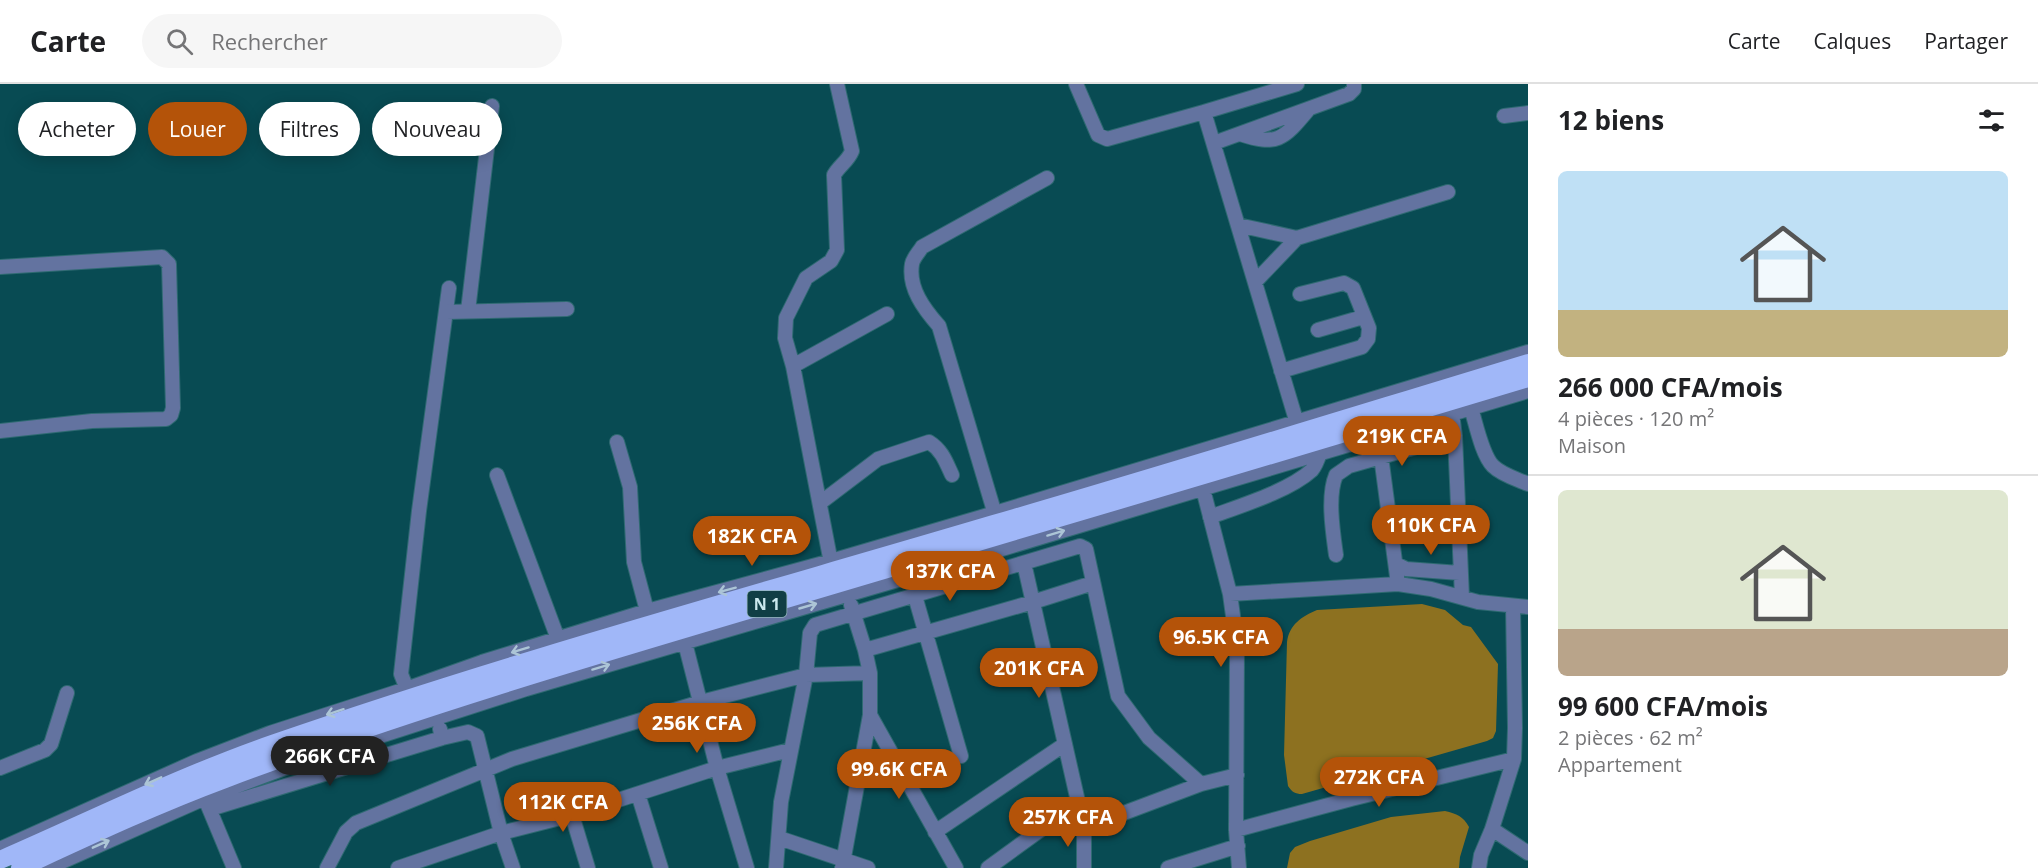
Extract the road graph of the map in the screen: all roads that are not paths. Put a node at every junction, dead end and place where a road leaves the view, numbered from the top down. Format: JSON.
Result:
{"nodes":[{"id":1,"x":837,"y":84,"type":"edge"},
{"id":2,"x":1076,"y":84,"type":"edge"},
{"id":3,"x":1296,"y":84,"type":"edge"},
{"id":4,"x":1354,"y":84,"type":"edge"},
{"id":5,"x":1204,"y":112,"type":"junction"},
{"id":6,"x":1528,"y":113,"type":"edge"},
{"id":7,"x":1504,"y":116,"type":"dead end"},
{"id":8,"x":1214,"y":144,"type":"junction"},
{"id":9,"x":486,"y":156,"type":"edge"},
{"id":10,"x":1047,"y":178,"type":"dead end"},
{"id":11,"x":1448,"y":192,"type":"dead end"},
{"id":12,"x":1238,"y":225,"type":"junction"},
{"id":13,"x":1297,"y":238,"type":"junction"},
{"id":14,"x":0,"y":267,"type":"edge"},
{"id":15,"x":1255,"y":282,"type":"junction"},
{"id":16,"x":449,"y":288,"type":"dead end"},
{"id":17,"x":1300,"y":294,"type":"dead end"},
{"id":18,"x":567,"y":309,"type":"dead end"},
{"id":19,"x":468,"y":311,"type":"junction"},
{"id":20,"x":446,"y":312,"type":"junction"},
{"id":21,"x":887,"y":314,"type":"dead end"},
{"id":22,"x":1363,"y":317,"type":"junction"},
{"id":23,"x":1318,"y":330,"type":"dead end"},
{"id":24,"x":1528,"y":352,"type":"edge"},
{"id":25,"x":1528,"y":363,"type":"edge"},
{"id":26,"x":793,"y":366,"type":"junction"},
{"id":27,"x":1281,"y":371,"type":"junction"},
{"id":28,"x":1528,"y":378,"type":"edge"},
{"id":29,"x":1528,"y":391,"type":"edge"},
{"id":30,"x":1471,"y":408,"type":"junction"},
{"id":31,"x":1452,"y":414,"type":"junction"},
{"id":32,"x":1298,"y":427,"type":"junction"},
{"id":33,"x":0,"y":431,"type":"edge"},
{"id":34,"x":1455,"y":436,"type":"junction"},
{"id":35,"x":617,"y":442,"type":"dead end"},
{"id":36,"x":1320,"y":453,"type":"junction"},
{"id":37,"x":1381,"y":456,"type":"junction"},
{"id":38,"x":497,"y":475,"type":"dead end"},
{"id":39,"x":952,"y":475,"type":"dead end"},
{"id":40,"x":1528,"y":484,"type":"edge"},
{"id":41,"x":1203,"y":489,"type":"junction"},
{"id":42,"x":1170,"y":492,"type":"junction"},
{"id":43,"x":820,"y":503,"type":"junction"},
{"id":44,"x":1210,"y":517,"type":"junction"},
{"id":45,"x":996,"y":518,"type":"junction"},
{"id":46,"x":1336,"y":555,"type":"dead end"},
{"id":47,"x":1024,"y":563,"type":"junction"},
{"id":48,"x":1396,"y":564,"type":"junction"},
{"id":49,"x":1460,"y":573,"type":"junction"},
{"id":50,"x":839,"y":577,"type":"junction"},
{"id":51,"x":1092,"y":583,"type":"junction"},
{"id":52,"x":1398,"y":584,"type":"junction"},
{"id":53,"x":1230,"y":594,"type":"junction"},
{"id":54,"x":915,"y":597,"type":"junction"},
{"id":55,"x":1462,"y":597,"type":"junction"},
{"id":56,"x":1033,"y":602,"type":"junction"},
{"id":57,"x":1513,"y":606,"type":"junction"},
{"id":58,"x":1528,"y":607,"type":"edge"},
{"id":59,"x":647,"y":611,"type":"junction"},
{"id":60,"x":854,"y":614,"type":"junction"},
{"id":61,"x":925,"y":633,"type":"junction"},
{"id":62,"x":684,"y":636,"type":"junction"},
{"id":63,"x":560,"y":644,"type":"junction"},
{"id":64,"x":865,"y":650,"type":"junction"},
{"id":65,"x":870,"y":673,"type":"junction"},
{"id":66,"x":806,"y":675,"type":"junction"},
{"id":67,"x":525,"y":684,"type":"junction"},
{"id":68,"x":68,"y":693,"type":"dead end"},
{"id":69,"x":408,"y":694,"type":"junction"},
{"id":70,"x":701,"y":702,"type":"junction"},
{"id":71,"x":870,"y":715,"type":"junction"},
{"id":72,"x":436,"y":719,"type":"junction"},
{"id":73,"x":442,"y":738,"type":"junction"},
{"id":74,"x":1065,"y":744,"type":"junction"},
{"id":75,"x":790,"y":750,"type":"junction"},
{"id":76,"x":961,"y":756,"type":"dead end"},
{"id":77,"x":1514,"y":759,"type":"junction"},
{"id":78,"x":0,"y":768,"type":"edge"},
{"id":79,"x":717,"y":768,"type":"junction"},
{"id":80,"x":485,"y":771,"type":"junction"},
{"id":81,"x":1237,"y":775,"type":"junction"},
{"id":82,"x":1201,"y":784,"type":"junction"},
{"id":83,"x":203,"y":786,"type":"junction"},
{"id":84,"x":638,"y":794,"type":"junction"},
{"id":85,"x":1078,"y":802,"type":"junction"},
{"id":86,"x":572,"y":815,"type":"junction"},
{"id":87,"x":1084,"y":828,"type":"junction"},
{"id":88,"x":1492,"y":829,"type":"junction"},
{"id":89,"x":1236,"y":830,"type":"junction"},
{"id":90,"x":934,"y":832,"type":"junction"},
{"id":91,"x":501,"y":833,"type":"junction"},
{"id":92,"x":779,"y":838,"type":"junction"},
{"id":93,"x":1238,"y":846,"type":"junction"},
{"id":94,"x":0,"y":849,"type":"edge"},
{"id":95,"x":1528,"y":853,"type":"edge"},
{"id":96,"x":0,"y":860,"type":"edge"},
{"id":97,"x":433,"y":863,"type":"edge"},
{"id":98,"x":843,"y":864,"type":"edge"},
{"id":99,"x":20,"y":868,"type":"edge"},
{"id":100,"x":48,"y":868,"type":"edge"},
{"id":101,"x":234,"y":868,"type":"edge"},
{"id":102,"x":327,"y":868,"type":"edge"},
{"id":103,"x":398,"y":868,"type":"edge"},
{"id":104,"x":513,"y":868,"type":"edge"},
{"id":105,"x":588,"y":868,"type":"edge"},
{"id":106,"x":661,"y":868,"type":"edge"},
{"id":107,"x":747,"y":868,"type":"edge"},
{"id":108,"x":777,"y":868,"type":"edge"},
{"id":109,"x":868,"y":868,"type":"edge"},
{"id":110,"x":956,"y":868,"type":"edge"},
{"id":111,"x":988,"y":868,"type":"edge"},
{"id":112,"x":1084,"y":868,"type":"edge"},
{"id":113,"x":1168,"y":868,"type":"edge"},
{"id":114,"x":1239,"y":868,"type":"edge"},
{"id":115,"x":1479,"y":868,"type":"edge"}],
"edges":[{"from":1,"to":26,"type":"street"},
{"from":2,"to":5,"type":"street"},
{"from":3,"to":5,"type":"street"},
{"from":4,"to":8,"type":"street"},
{"from":5,"to":8,"type":"street"},
{"from":6,"to":7,"type":"street"},
{"from":8,"to":12,"type":"street"},
{"from":9,"to":19,"type":"street"},
{"from":10,"to":45,"type":"street"},
{"from":11,"to":13,"type":"street"},
{"from":12,"to":13,"type":"street"},
{"from":12,"to":15,"type":"street"},
{"from":13,"to":15,"type":"street"},
{"from":14,"to":33,"type":"street"},
{"from":15,"to":27,"type":"street"},
{"from":16,"to":20,"type":"street"},
{"from":17,"to":22,"type":"street"},
{"from":18,"to":19,"type":"street"},
{"from":19,"to":20,"type":"street"},
{"from":20,"to":69,"type":"street"},
{"from":21,"to":26,"type":"street"},
{"from":22,"to":23,"type":"street"},
{"from":22,"to":27,"type":"street"},
{"from":24,"to":32,"type":"street"},
{"from":25,"to":32,"type":"highway","number":"N 1"},
{"from":26,"to":43,"type":"street"},
{"from":27,"to":32,"type":"street"},
{"from":28,"to":42,"type":"highway","number":"N 1"},
{"from":29,"to":30,"type":"street"},
{"from":30,"to":31,"type":"street"},
{"from":30,"to":40,"type":"street"},
{"from":31,"to":34,"type":"street"},
{"from":31,"to":36,"type":"street"},
{"from":32,"to":45,"type":"highway","number":"N 1"},
{"from":34,"to":37,"type":"street"},
{"from":34,"to":49,"type":"street"},
{"from":35,"to":59,"type":"street"},
{"from":36,"to":41,"type":"street"},
{"from":36,"to":44,"type":"street"},
{"from":37,"to":46,"type":"street"},
{"from":37,"to":48,"type":"street"},
{"from":38,"to":63,"type":"street"},
{"from":39,"to":43,"type":"street"},
{"from":41,"to":42,"type":"street"},
{"from":41,"to":44,"type":"street"},
{"from":50,"to":42,"type":"highway","number":"N 1","one_way":true},
{"from":43,"to":50,"type":"street"},
{"from":44,"to":53,"type":"street"},
{"from":45,"to":50,"type":"highway","number":"N 1"},
{"from":47,"to":51,"type":"street"},
{"from":47,"to":54,"type":"street"},
{"from":47,"to":56,"type":"street"},
{"from":48,"to":49,"type":"street"},
{"from":48,"to":52,"type":"street"},
{"from":49,"to":55,"type":"street"},
{"from":50,"to":59,"type":"street","one_way":true},
{"from":50,"to":60,"type":"street"},
{"from":62,"to":50,"type":"highway","number":"N 1","one_way":true},
{"from":50,"to":63,"type":"highway","number":"N 1"},
{"from":51,"to":56,"type":"street"},
{"from":51,"to":82,"type":"street"},
{"from":52,"to":53,"type":"street"},
{"from":52,"to":55,"type":"street"},
{"from":53,"to":81,"type":"street"},
{"from":54,"to":60,"type":"street"},
{"from":54,"to":61,"type":"street"},
{"from":55,"to":57,"type":"street"},
{"from":56,"to":61,"type":"street"},
{"from":56,"to":74,"type":"street"},
{"from":57,"to":58,"type":"street"},
{"from":57,"to":77,"type":"street"},
{"from":59,"to":63,"type":"street"},
{"from":60,"to":64,"type":"street"},
{"from":60,"to":66,"type":"street"},
{"from":61,"to":64,"type":"street"},
{"from":61,"to":76,"type":"street"},
{"from":67,"to":62,"type":"highway","number":"N 1","one_way":true},
{"from":62,"to":70,"type":"street"},
{"from":63,"to":69,"type":"highway","number":"N 1","one_way":true},
{"from":64,"to":65,"type":"street"},
{"from":65,"to":66,"type":"street"},
{"from":65,"to":71,"type":"street"},
{"from":66,"to":70,"type":"street"},
{"from":66,"to":75,"type":"street"},
{"from":67,"to":72,"type":"street"},
{"from":67,"to":83,"type":"highway","number":"N 1"},
{"from":68,"to":78,"type":"street"},
{"from":69,"to":83,"type":"highway","number":"N 1","one_way":true},
{"from":70,"to":79,"type":"street"},
{"from":70,"to":80,"type":"street"},
{"from":71,"to":90,"type":"street"},
{"from":71,"to":98,"type":"street"},
{"from":72,"to":73,"type":"street"},
{"from":72,"to":83,"type":"street"},
{"from":73,"to":80,"type":"street"},
{"from":73,"to":83,"type":"street"},
{"from":74,"to":85,"type":"street"},
{"from":74,"to":90,"type":"street"},
{"from":75,"to":79,"type":"street"},
{"from":75,"to":92,"type":"street"},
{"from":77,"to":88,"type":"street"},
{"from":77,"to":89,"type":"street"},
{"from":79,"to":84,"type":"street"},
{"from":79,"to":107,"type":"street"},
{"from":80,"to":91,"type":"street"},
{"from":80,"to":102,"type":"street"},
{"from":81,"to":82,"type":"street"},
{"from":81,"to":89,"type":"street"},
{"from":82,"to":87,"type":"street"},
{"from":83,"to":94,"type":"street","one_way":true},
{"from":83,"to":96,"type":"highway","number":"N 1"},
{"from":83,"to":99,"type":"highway","number":"N 1"},
{"from":100,"to":83,"type":"street","one_way":true},
{"from":83,"to":101,"type":"street"},
{"from":84,"to":86,"type":"street"},
{"from":84,"to":106,"type":"street"},
{"from":85,"to":87,"type":"street"},
{"from":85,"to":111,"type":"street"},
{"from":86,"to":91,"type":"street"},
{"from":86,"to":105,"type":"street"},
{"from":87,"to":112,"type":"street"},
{"from":88,"to":95,"type":"street"},
{"from":88,"to":115,"type":"street"},
{"from":89,"to":93,"type":"street"},
{"from":90,"to":110,"type":"street"},
{"from":91,"to":97,"type":"street"},
{"from":91,"to":104,"type":"street"},
{"from":92,"to":98,"type":"street"},
{"from":92,"to":108,"type":"street"},
{"from":93,"to":113,"type":"street"},
{"from":93,"to":114,"type":"street"},
{"from":97,"to":103,"type":"street"},
{"from":98,"to":109,"type":"street"}]}
